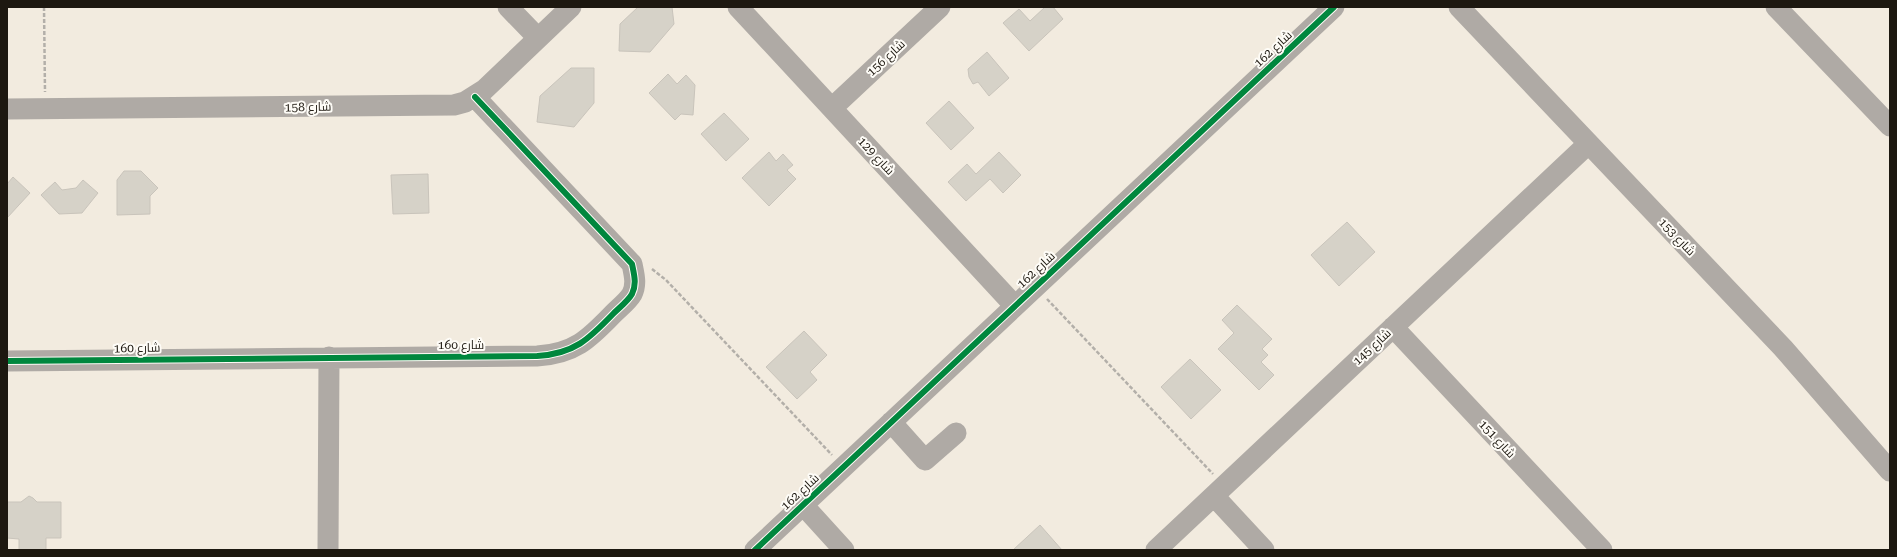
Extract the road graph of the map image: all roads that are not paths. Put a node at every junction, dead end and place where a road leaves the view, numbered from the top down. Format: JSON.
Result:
{"nodes":[{"id":1,"x":571,"y":7,"type":"edge"},
{"id":2,"x":738,"y":7,"type":"edge"},
{"id":3,"x":940,"y":7,"type":"edge"},
{"id":4,"x":1334,"y":7,"type":"edge"},
{"id":5,"x":1459,"y":7,"type":"edge"},
{"id":6,"x":1776,"y":7,"type":"edge"},
{"id":7,"x":513,"y":9,"type":"edge"},
{"id":8,"x":538,"y":38,"type":"junction"},
{"id":9,"x":475,"y":97,"type":"junction"},
{"id":10,"x":832,"y":108,"type":"junction"},
{"id":11,"x":7,"y":109,"type":"edge"},
{"id":12,"x":1888,"y":121,"type":"edge"},
{"id":13,"x":1588,"y":144,"type":"junction"},
{"id":14,"x":1014,"y":305,"type":"junction"},
{"id":15,"x":1393,"y":328,"type":"junction"},
{"id":16,"x":329,"y":357,"type":"junction"},
{"id":17,"x":7,"y":361,"type":"edge"},
{"id":18,"x":891,"y":422,"type":"junction"},
{"id":19,"x":956,"y":433,"type":"dead end"},
{"id":20,"x":1890,"y":471,"type":"edge"},
{"id":21,"x":1219,"y":491,"type":"junction"},
{"id":22,"x":803,"y":505,"type":"junction"},
{"id":23,"x":328,"y":550,"type":"edge"},
{"id":24,"x":755,"y":550,"type":"edge"},
{"id":25,"x":844,"y":550,"type":"edge"},
{"id":26,"x":1156,"y":550,"type":"edge"},
{"id":27,"x":1264,"y":550,"type":"edge"},
{"id":28,"x":1602,"y":550,"type":"edge"}],
"edges":[{"from":1,"to":8,"type":"street","name":"شارع 158"},
{"from":2,"to":10,"type":"street","name":"شارع 129"},
{"from":3,"to":10,"type":"street","name":"شارع 156"},
{"from":4,"to":14,"type":"street","name":"شارع 162"},
{"from":5,"to":13,"type":"street","name":"شارع 153"},
{"from":6,"to":12,"type":"street"},
{"from":7,"to":8,"type":"street"},
{"from":8,"to":9,"type":"street","name":"شارع 158"},
{"from":9,"to":11,"type":"street","name":"شارع 158"},
{"from":9,"to":16,"type":"street","name":"شارع 160"},
{"from":10,"to":14,"type":"street","name":"شارع 129"},
{"from":13,"to":15,"type":"street","name":"شارع 145"},
{"from":13,"to":20,"type":"street","name":"شارع 153"},
{"from":14,"to":18,"type":"street","name":"شارع 162"},
{"from":15,"to":21,"type":"street","name":"شارع 145"},
{"from":15,"to":28,"type":"street","name":"شارع 151"},
{"from":16,"to":17,"type":"street","name":"شارع 160"},
{"from":16,"to":23,"type":"street"},
{"from":18,"to":19,"type":"street"},
{"from":18,"to":22,"type":"street","name":"شارع 162"},
{"from":21,"to":26,"type":"street","name":"شارع 145"},
{"from":21,"to":27,"type":"street"},
{"from":22,"to":24,"type":"street","name":"شارع 162"},
{"from":22,"to":25,"type":"street"}]}
